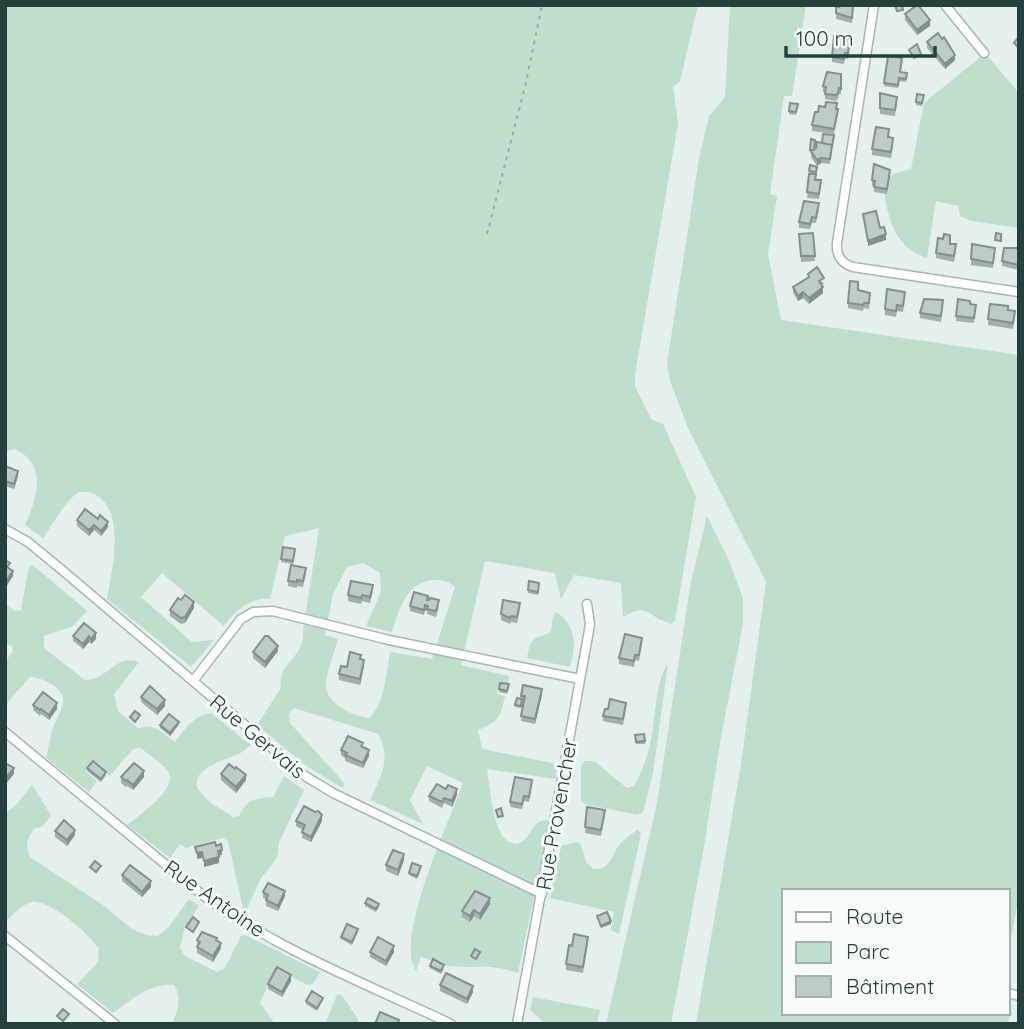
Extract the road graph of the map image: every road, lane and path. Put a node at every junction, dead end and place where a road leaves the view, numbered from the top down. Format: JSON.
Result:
{"nodes":[{"id":1,"x":542,"y":5,"type":"edge"},
{"id":2,"x":874,"y":5,"type":"edge"},
{"id":3,"x":945,"y":5,"type":"edge"},
{"id":4,"x":984,"y":53,"type":"dead end"},
{"id":5,"x":487,"y":234,"type":"dead end"},
{"id":6,"x":1019,"y":292,"type":"edge"},
{"id":7,"x":5,"y":529,"type":"edge"},
{"id":8,"x":587,"y":604,"type":"dead end"},
{"id":9,"x":580,"y":679,"type":"junction"},
{"id":10,"x":193,"y":681,"type":"junction"},
{"id":11,"x":5,"y":732,"type":"edge"},
{"id":12,"x":542,"y":894,"type":"junction"},
{"id":13,"x":5,"y":936,"type":"edge"},
{"id":14,"x":115,"y":1024,"type":"edge"},
{"id":15,"x":451,"y":1024,"type":"edge"},
{"id":16,"x":517,"y":1024,"type":"edge"}],
"edges":[{"from":1,"to":5,"type":"path"},
{"from":2,"to":6,"type":"street"},
{"from":3,"to":4,"type":"street"},
{"from":7,"to":10,"type":"street","name":"Rue Gervais"},
{"from":8,"to":9,"type":"street","name":"Rue Provencher"},
{"from":9,"to":10,"type":"street"},
{"from":9,"to":12,"type":"street","name":"Rue Provencher"},
{"from":10,"to":12,"type":"street","name":"Rue Gervais"},
{"from":11,"to":15,"type":"street","name":"Rue Antoine"},
{"from":12,"to":16,"type":"street","name":"Rue Provencher"},
{"from":13,"to":14,"type":"street"}]}
